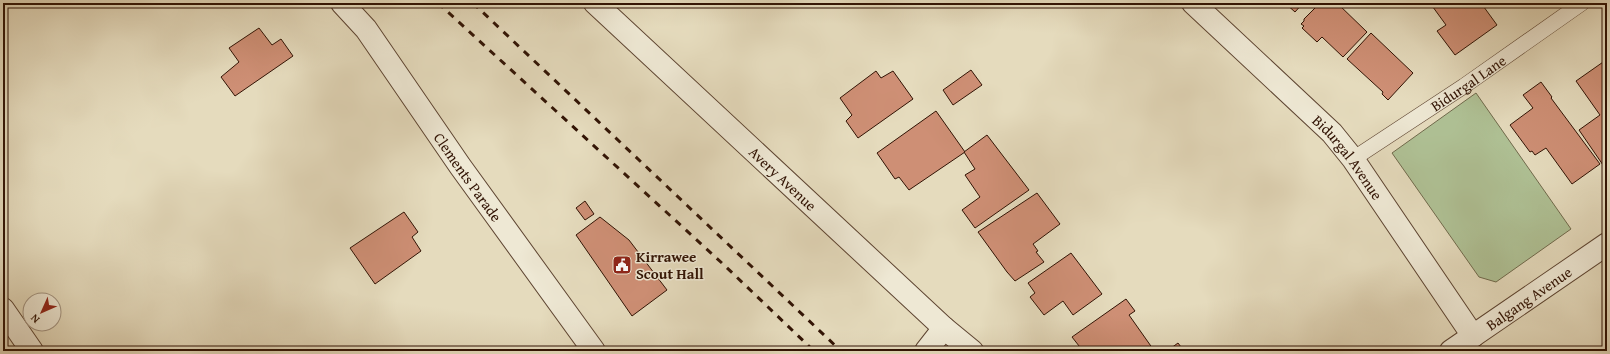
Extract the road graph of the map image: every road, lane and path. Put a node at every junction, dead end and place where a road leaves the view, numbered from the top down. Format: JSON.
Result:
{"nodes":[{"id":1,"x":342,"y":3,"type":"edge"},
{"id":2,"x":595,"y":3,"type":"edge"},
{"id":3,"x":1193,"y":3,"type":"edge"},
{"id":4,"x":1582,"y":3,"type":"edge"},
{"id":5,"x":1353,"y":159,"type":"junction"},
{"id":6,"x":1607,"y":244,"type":"edge"},
{"id":7,"x":3,"y":309,"type":"edge"},
{"id":8,"x":944,"y":328,"type":"junction"},
{"id":9,"x":1473,"y":336,"type":"junction"},
{"id":10,"x":32,"y":351,"type":"edge"},
{"id":11,"x":594,"y":351,"type":"edge"},
{"id":12,"x":926,"y":351,"type":"edge"},
{"id":13,"x":972,"y":351,"type":"edge"},
{"id":14,"x":1451,"y":351,"type":"edge"}],
"edges":[{"from":1,"to":11,"type":"street","name":"Clements Parade"},
{"from":2,"to":8,"type":"street","name":"Avery Avenue"},
{"from":3,"to":5,"type":"street","name":"Bidurgal Avenue"},
{"from":4,"to":5,"type":"lane","name":"Bidurgal Lane"},
{"from":5,"to":9,"type":"street","name":"Bidurgal Avenue"},
{"from":6,"to":9,"type":"street","name":"Balgang Avenue"},
{"from":7,"to":10,"type":"street"},
{"from":8,"to":12,"type":"street"},
{"from":8,"to":13,"type":"street","name":"Avery Avenue"},
{"from":9,"to":14,"type":"street","name":"Balgang Avenue"}]}
